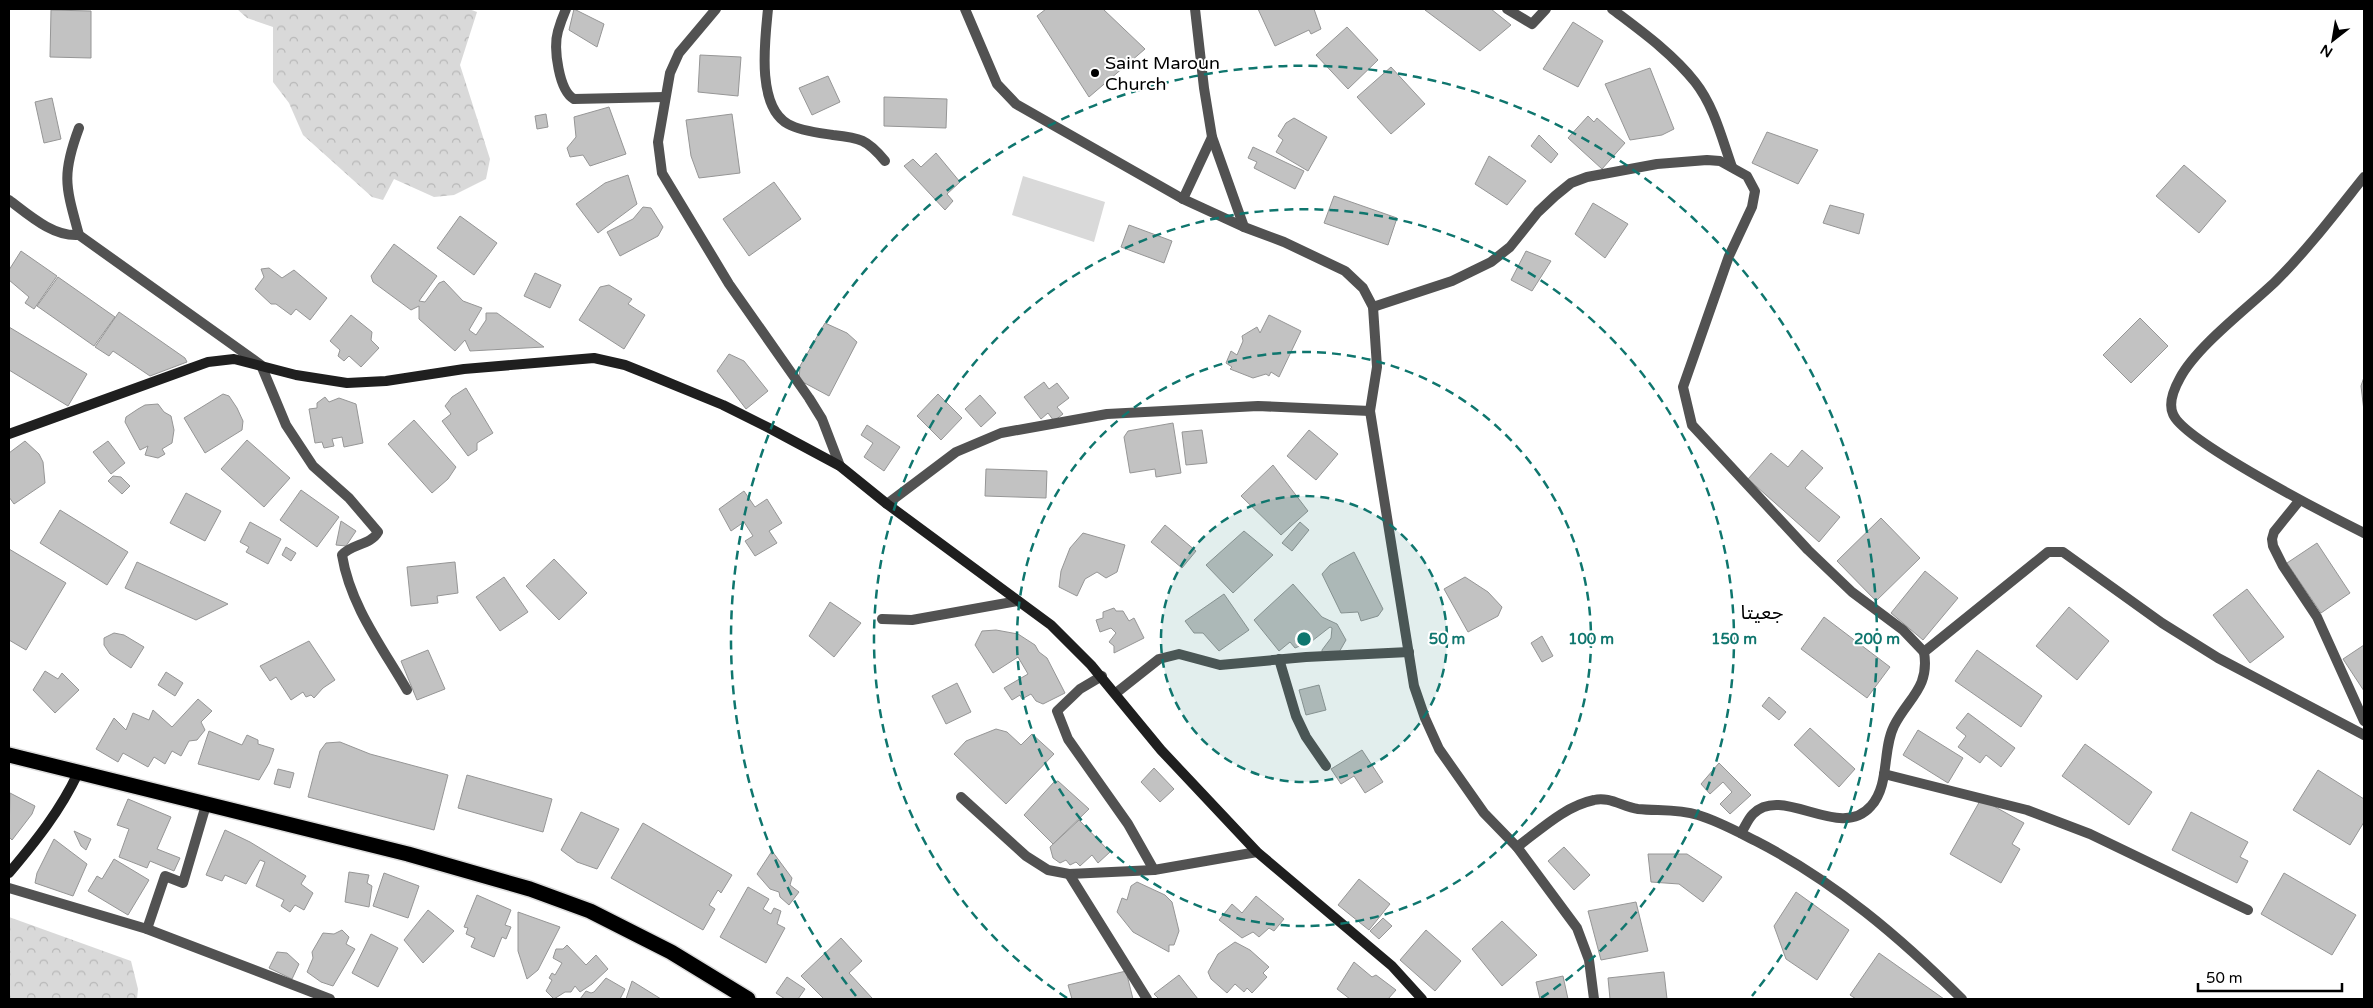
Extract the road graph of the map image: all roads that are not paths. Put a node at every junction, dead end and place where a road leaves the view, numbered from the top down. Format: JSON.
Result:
{"nodes":[{"id":1,"x":566,"y":9,"type":"edge"},
{"id":2,"x":716,"y":9,"type":"edge"},
{"id":3,"x":768,"y":9,"type":"edge"},
{"id":4,"x":965,"y":9,"type":"edge"},
{"id":5,"x":1195,"y":9,"type":"edge"},
{"id":6,"x":1507,"y":9,"type":"edge"},
{"id":7,"x":1546,"y":9,"type":"edge"},
{"id":8,"x":1612,"y":9,"type":"edge"},
{"id":9,"x":665,"y":97,"type":"junction"},
{"id":10,"x":79,"y":128,"type":"dead end"},
{"id":11,"x":1212,"y":137,"type":"junction"},
{"id":12,"x":885,"y":161,"type":"dead end"},
{"id":13,"x":1732,"y":167,"type":"junction"},
{"id":14,"x":2364,"y":177,"type":"edge"},
{"id":15,"x":1183,"y":199,"type":"junction"},
{"id":16,"x":9,"y":200,"type":"edge"},
{"id":17,"x":1244,"y":227,"type":"junction"},
{"id":18,"x":79,"y":235,"type":"junction"},
{"id":19,"x":1373,"y":307,"type":"junction"},
{"id":20,"x":261,"y":365,"type":"junction"},
{"id":21,"x":1370,"y":411,"type":"junction"},
{"id":22,"x":9,"y":434,"type":"edge"},
{"id":23,"x":840,"y":466,"type":"junction"},
{"id":24,"x":2299,"y":500,"type":"junction"},
{"id":25,"x":887,"y":504,"type":"junction"},
{"id":26,"x":2364,"y":533,"type":"edge"},
{"id":27,"x":1018,"y":601,"type":"junction"},
{"id":28,"x":882,"y":619,"type":"dead end"},
{"id":29,"x":1409,"y":652,"type":"junction"},
{"id":30,"x":1924,"y":652,"type":"junction"},
{"id":31,"x":1279,"y":659,"type":"junction"},
{"id":32,"x":1102,"y":676,"type":"junction"},
{"id":33,"x":407,"y":690,"type":"dead end"},
{"id":34,"x":1116,"y":693,"type":"junction"},
{"id":35,"x":2364,"y":721,"type":"edge"},
{"id":36,"x":2364,"y":735,"type":"edge"},
{"id":37,"x":9,"y":755,"type":"edge"},
{"id":38,"x":1326,"y":766,"type":"dead end"},
{"id":39,"x":78,"y":773,"type":"junction"},
{"id":40,"x":1884,"y":774,"type":"junction"},
{"id":41,"x":962,"y":797,"type":"dead end"},
{"id":42,"x":206,"y":805,"type":"junction"},
{"id":43,"x":1741,"y":833,"type":"junction"},
{"id":44,"x":1517,"y":847,"type":"junction"},
{"id":45,"x":1258,"y":852,"type":"junction"},
{"id":46,"x":1154,"y":870,"type":"junction"},
{"id":47,"x":9,"y":873,"type":"edge"},
{"id":48,"x":1068,"y":874,"type":"junction"},
{"id":49,"x":9,"y":888,"type":"edge"},
{"id":50,"x":2248,"y":910,"type":"dead end"},
{"id":51,"x":147,"y":929,"type":"junction"},
{"id":52,"x":330,"y":999,"type":"edge"},
{"id":53,"x":748,"y":999,"type":"edge"},
{"id":54,"x":1147,"y":999,"type":"edge"},
{"id":55,"x":1422,"y":999,"type":"edge"},
{"id":56,"x":1594,"y":999,"type":"edge"},
{"id":57,"x":1962,"y":999,"type":"edge"}],
"edges":[{"from":1,"to":9,"type":"street"},
{"from":2,"to":9,"type":"street"},
{"from":3,"to":12,"type":"street"},
{"from":4,"to":15,"type":"street"},
{"from":5,"to":11,"type":"street"},
{"from":6,"to":7,"type":"street"},
{"from":8,"to":13,"type":"street"},
{"from":9,"to":23,"type":"street"},
{"from":10,"to":18,"type":"street"},
{"from":11,"to":15,"type":"street"},
{"from":11,"to":17,"type":"street"},
{"from":13,"to":19,"type":"street"},
{"from":13,"to":30,"type":"street"},
{"from":14,"to":24,"type":"street"},
{"from":15,"to":17,"type":"street"},
{"from":16,"to":18,"type":"street"},
{"from":17,"to":19,"type":"street"},
{"from":18,"to":20,"type":"street"},
{"from":19,"to":21,"type":"street"},
{"from":20,"to":22,"type":"street"},
{"from":20,"to":23,"type":"street"},
{"from":20,"to":33,"type":"street"},
{"from":21,"to":25,"type":"street"},
{"from":21,"to":29,"type":"street"},
{"from":23,"to":25,"type":"street"},
{"from":24,"to":26,"type":"street"},
{"from":24,"to":35,"type":"street"},
{"from":25,"to":27,"type":"street"},
{"from":27,"to":28,"type":"street"},
{"from":27,"to":32,"type":"street"},
{"from":29,"to":31,"type":"street"},
{"from":29,"to":44,"type":"street"},
{"from":30,"to":36,"type":"street"},
{"from":30,"to":40,"type":"street"},
{"from":31,"to":34,"type":"street"},
{"from":31,"to":38,"type":"street"},
{"from":32,"to":34,"type":"street"},
{"from":32,"to":46,"type":"street"},
{"from":34,"to":45,"type":"street"},
{"from":37,"to":39,"type":"highway"},
{"from":39,"to":42,"type":"highway"},
{"from":39,"to":47,"type":"street"},
{"from":40,"to":43,"type":"street"},
{"from":40,"to":50,"type":"street"},
{"from":41,"to":48,"type":"street"},
{"from":42,"to":51,"type":"street"},
{"from":42,"to":53,"type":"highway"},
{"from":43,"to":44,"type":"street"},
{"from":43,"to":57,"type":"street"},
{"from":44,"to":56,"type":"street"},
{"from":45,"to":46,"type":"street"},
{"from":45,"to":55,"type":"street"},
{"from":46,"to":48,"type":"street"},
{"from":48,"to":54,"type":"street"},
{"from":49,"to":51,"type":"street"},
{"from":51,"to":52,"type":"street"}]}
